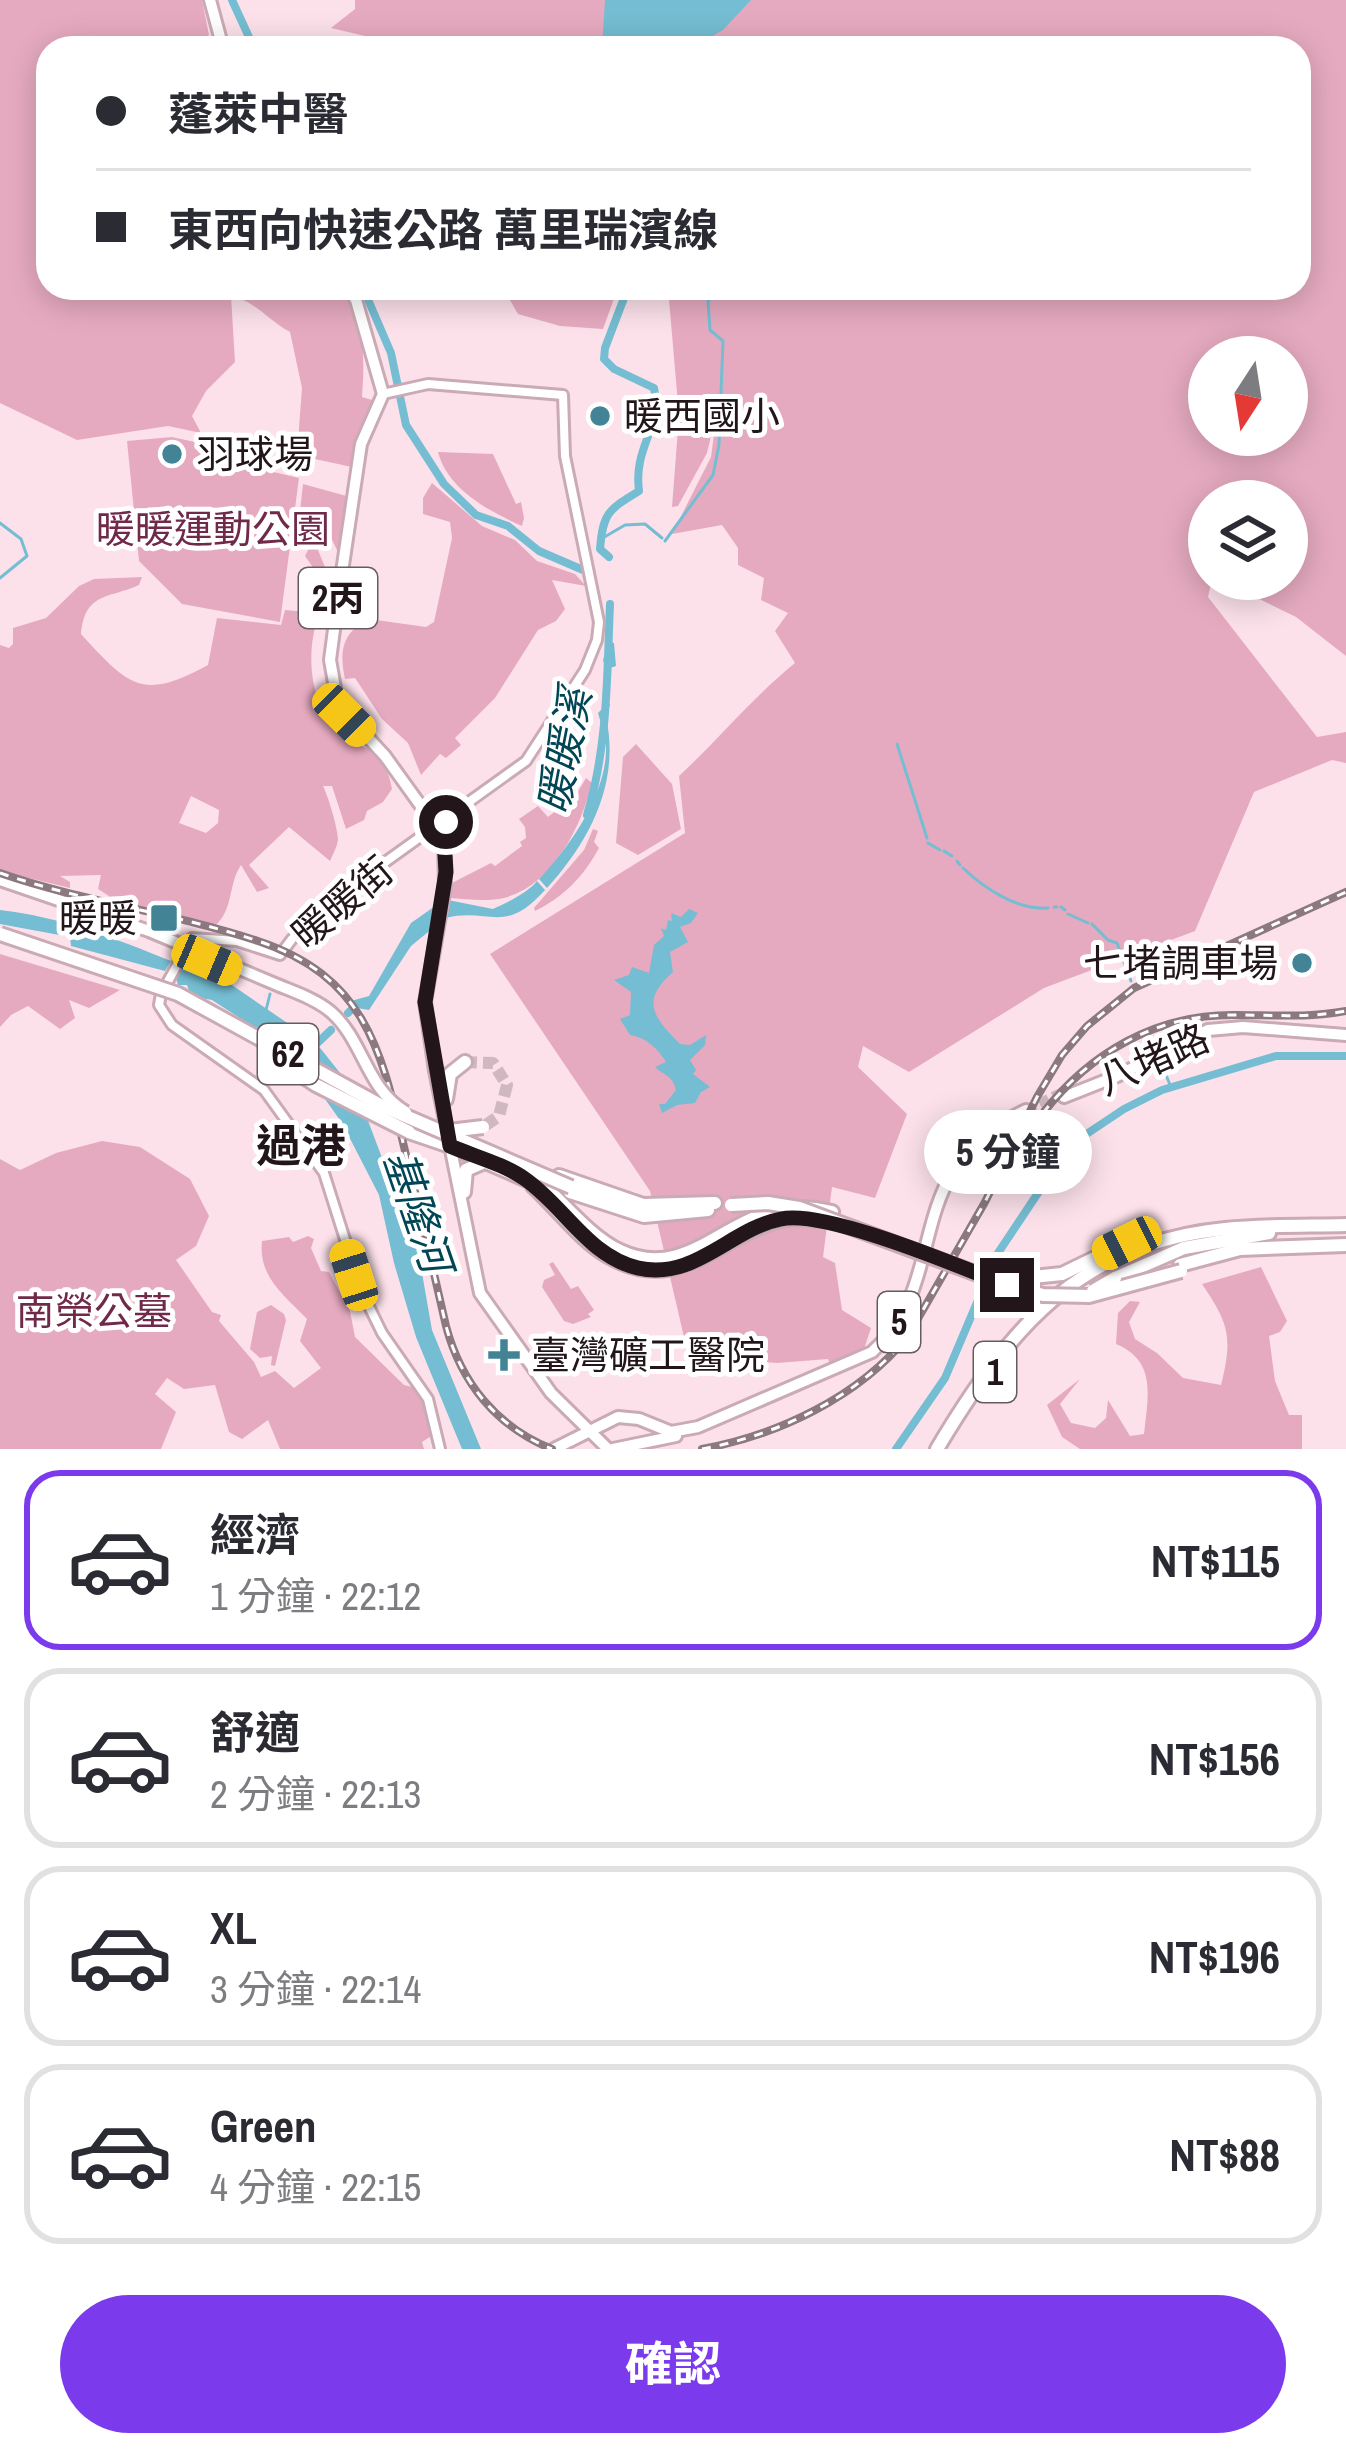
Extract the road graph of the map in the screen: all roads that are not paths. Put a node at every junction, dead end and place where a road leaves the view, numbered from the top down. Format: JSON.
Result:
{"nodes":[{"id":1,"x":210,"y":0,"type":"edge"},
{"id":2,"x":220,"y":36,"type":"edge"},
{"id":3,"x":356,"y":300,"type":"edge"},
{"id":4,"x":385,"y":394,"type":"junction"},
{"id":5,"x":438,"y":828,"type":"junction"},
{"id":6,"x":0,"y":882,"type":"edge"},
{"id":7,"x":0,"y":937,"type":"edge"},
{"id":8,"x":225,"y":940,"type":"junction"},
{"id":9,"x":184,"y":951,"type":"junction"},
{"id":10,"x":208,"y":958,"type":"junction"},
{"id":11,"x":1346,"y":1032,"type":"edge"},
{"id":12,"x":268,"y":1050,"type":"junction"},
{"id":13,"x":436,"y":1066,"type":"junction"},
{"id":14,"x":444,"y":1103,"type":"junction"},
{"id":15,"x":1024,"y":1112,"type":"tunnel mouth"},
{"id":16,"x":409,"y":1119,"type":"junction"},
{"id":17,"x":483,"y":1127,"type":"dead end"},
{"id":18,"x":451,"y":1140,"type":"junction"},
{"id":19,"x":494,"y":1165,"type":"junction"},
{"id":20,"x":523,"y":1177,"type":"junction"},
{"id":21,"x":570,"y":1190,"type":"junction"},
{"id":22,"x":464,"y":1192,"type":"junction"},
{"id":23,"x":715,"y":1203,"type":"junction"},
{"id":24,"x":731,"y":1203,"type":"junction"},
{"id":25,"x":831,"y":1214,"type":"junction"},
{"id":26,"x":1346,"y":1228,"type":"edge"},
{"id":27,"x":1264,"y":1230,"type":"junction"},
{"id":28,"x":895,"y":1243,"type":"junction"},
{"id":29,"x":1346,"y":1249,"type":"edge"},
{"id":30,"x":1180,"y":1268,"type":"junction"},
{"id":31,"x":491,"y":1307,"type":"junction"},
{"id":32,"x":632,"y":1418,"type":"junction"},
{"id":33,"x":725,"y":1420,"type":"junction"},
{"id":34,"x":589,"y":1432,"type":"junction"},
{"id":35,"x":632,"y":1445,"type":"junction"},
{"id":36,"x":556,"y":1448,"type":"edge"},
{"id":37,"x":440,"y":1449,"type":"edge"},
{"id":38,"x":610,"y":1449,"type":"edge"},
{"id":39,"x":941,"y":1449,"type":"edge"}],
"edges":[{"from":1,"to":2,"type":"main road"},
{"from":3,"to":4,"type":"main road"},
{"from":4,"to":5,"type":"main road","number":"2丙"},
{"from":4,"to":5,"type":"street","name":"暖暖街"},
{"from":5,"to":8,"type":"street","name":"暖暖街"},
{"from":5,"to":13,"type":"main road","number":"2丙"},
{"from":6,"to":9,"type":"main road"},
{"from":7,"to":12,"type":"highway","number":"62","bridge":true},
{"from":7,"to":16,"type":"highway","number":"62","bridge":true},
{"from":8,"to":9,"type":"street","name":"暖暖街"},
{"from":8,"to":10,"type":"street"},
{"from":9,"to":10,"type":"main road"},
{"from":9,"to":37,"type":"street"},
{"from":10,"to":16,"type":"main road","bridge":true},
{"from":11,"to":11,"type":"main road","name":"八堵路"},
{"from":12,"to":16,"type":"highway","bridge":true},
{"from":12,"to":21,"type":"highway","number":"62","bridge":true},
{"from":13,"to":14,"type":"main road","number":"2丙"},
{"from":13,"to":14,"type":"highway"},
{"from":14,"to":16,"type":"main road"},
{"from":14,"to":18,"type":"main road","number":"2丙"},
{"from":15,"to":33,"type":"main road","number":"5"},
{"from":16,"to":17,"type":"highway","bridge":true},
{"from":16,"to":18,"type":"highway"},
{"from":16,"to":21,"type":"highway","number":"62","bridge":true},
{"from":18,"to":19,"type":"highway"},
{"from":18,"to":22,"type":"main road"},
{"from":18,"to":23,"type":"highway"},
{"from":18,"to":25,"type":"highway"},
{"from":18,"to":31,"type":"main road"},
{"from":19,"to":20,"type":"highway"},
{"from":19,"to":22,"type":"highway"},
{"from":20,"to":25,"type":"highway"},
{"from":20,"to":28,"type":"highway","bridge":true},
{"from":21,"to":23,"type":"highway","number":"62"},
{"from":21,"to":24,"type":"highway","number":"62"},
{"from":22,"to":31,"type":"main road"},
{"from":23,"to":24,"type":"highway","number":"62"},
{"from":24,"to":28,"type":"highway","number":"62","bridge":true},
{"from":24,"to":30,"type":"highway","number":"62","bridge":true},
{"from":25,"to":27,"type":"highway","bridge":true},
{"from":25,"to":27,"type":"highway","bridge":true},
{"from":26,"to":27,"type":"highway","number":"1"},
{"from":27,"to":39,"type":"highway","number":"1"},
{"from":28,"to":30,"type":"highway","number":"62","bridge":true},
{"from":29,"to":30,"type":"highway","number":"62"},
{"from":31,"to":34,"type":"main road"},
{"from":32,"to":33,"type":"main road","number":"5"},
{"from":32,"to":34,"type":"main road","number":"5"},
{"from":32,"to":35,"type":"main road"},
{"from":33,"to":35,"type":"main road","number":"5"},
{"from":34,"to":36,"type":"main road","number":"5"},
{"from":34,"to":38,"type":"main road"},
{"from":35,"to":38,"type":"main road","number":"5"}]}
